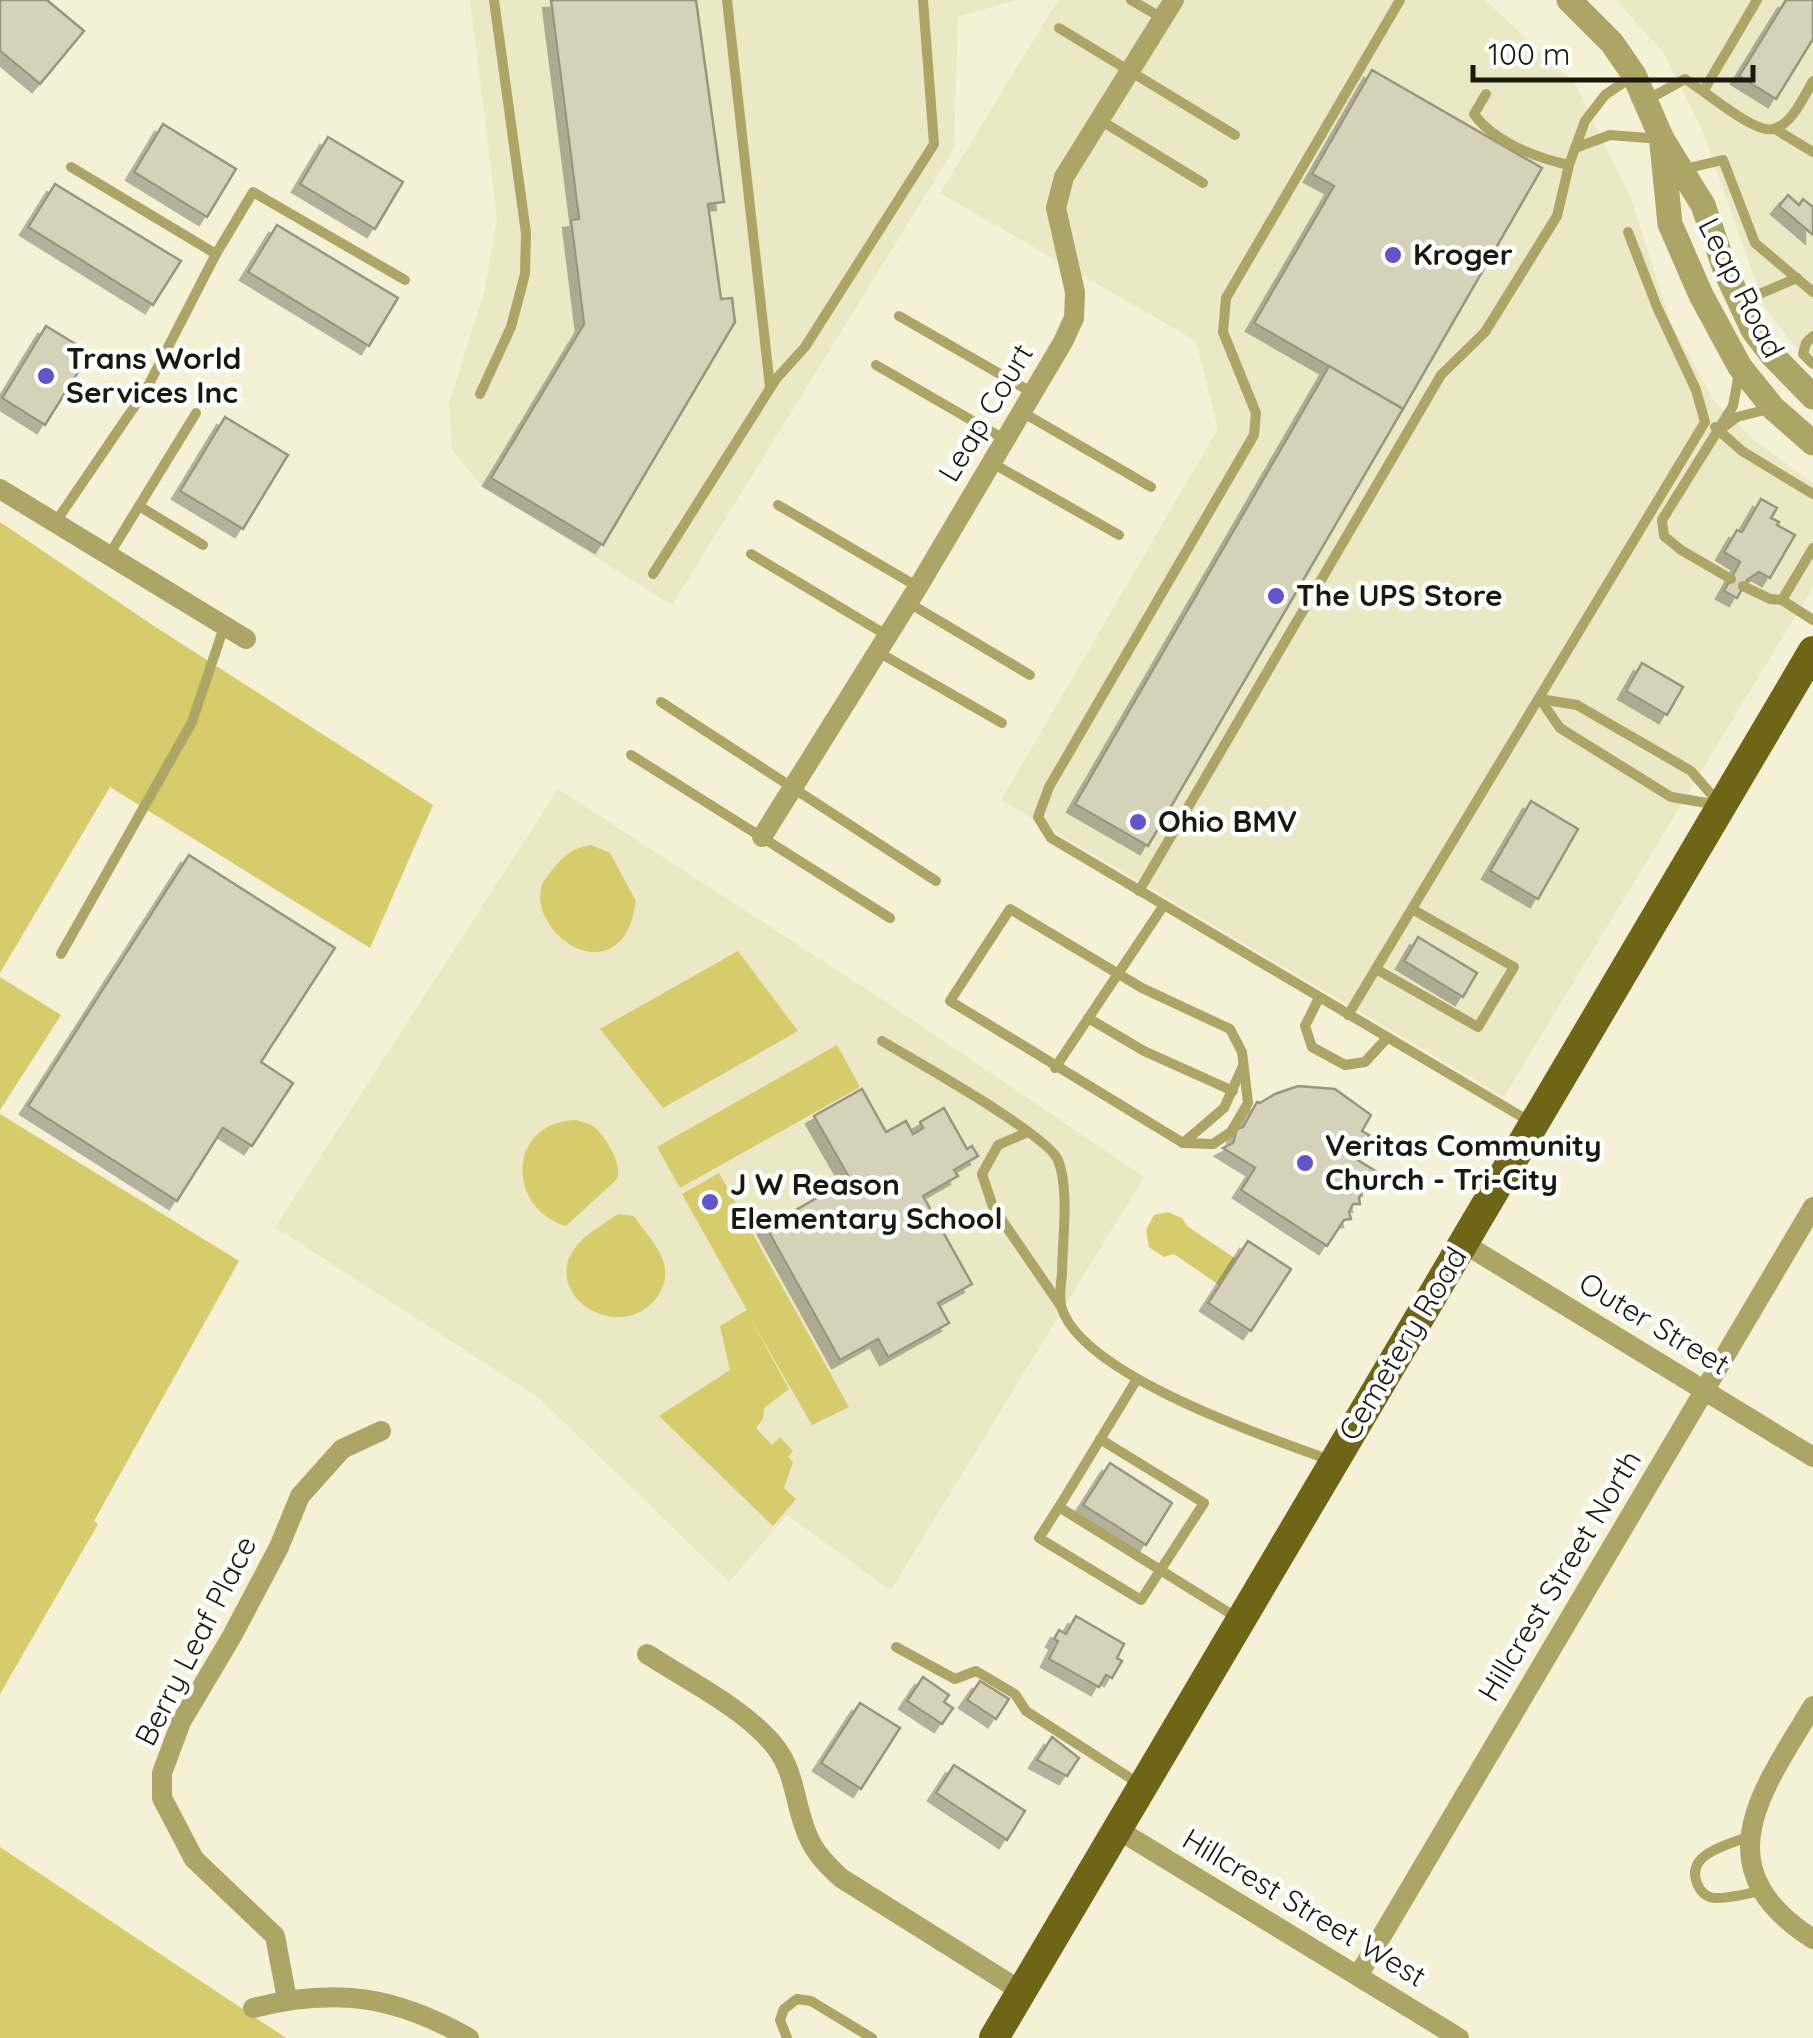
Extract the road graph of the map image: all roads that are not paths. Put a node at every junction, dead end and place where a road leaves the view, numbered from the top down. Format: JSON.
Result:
{"nodes":[{"id":1,"x":494,"y":0,"type":"edge"},
{"id":2,"x":726,"y":0,"type":"edge"},
{"id":3,"x":923,"y":0,"type":"edge"},
{"id":4,"x":1131,"y":0,"type":"edge"},
{"id":5,"x":1174,"y":0,"type":"edge"},
{"id":6,"x":1400,"y":0,"type":"edge"},
{"id":7,"x":1569,"y":0,"type":"edge"},
{"id":8,"x":1757,"y":0,"type":"edge"},
{"id":9,"x":1163,"y":18,"type":"junction"},
{"id":10,"x":1059,"y":28,"type":"dead end"},
{"id":11,"x":1130,"y":71,"type":"junction"},
{"id":12,"x":1634,"y":76,"type":"junction"},
{"id":13,"x":1813,"y":81,"type":"edge"},
{"id":14,"x":1704,"y":90,"type":"junction"},
{"id":15,"x":1486,"y":94,"type":"dead end"},
{"id":16,"x":1645,"y":101,"type":"junction"},
{"id":17,"x":1100,"y":120,"type":"junction"},
{"id":18,"x":1775,"y":129,"type":"junction"},
{"id":19,"x":1236,"y":135,"type":"dead end"},
{"id":20,"x":1662,"y":139,"type":"junction"},
{"id":21,"x":1578,"y":146,"type":"junction"},
{"id":22,"x":1813,"y":152,"type":"edge"},
{"id":23,"x":1569,"y":165,"type":"junction"},
{"id":24,"x":71,"y":167,"type":"dead end"},
{"id":25,"x":1681,"y":170,"type":"junction"},
{"id":26,"x":1203,"y":183,"type":"dead end"},
{"id":27,"x":1628,"y":232,"type":"dead end"},
{"id":28,"x":216,"y":254,"type":"junction"},
{"id":29,"x":1796,"y":278,"type":"junction"},
{"id":30,"x":405,"y":280,"type":"dead end"},
{"id":31,"x":1813,"y":292,"type":"edge"},
{"id":32,"x":1740,"y":302,"type":"junction"},
{"id":33,"x":899,"y":316,"type":"dead end"},
{"id":34,"x":1813,"y":336,"type":"edge"},
{"id":35,"x":1813,"y":364,"type":"edge"},
{"id":36,"x":876,"y":365,"type":"dead end"},
{"id":37,"x":1740,"y":367,"type":"junction"},
{"id":38,"x":770,"y":387,"type":"junction"},
{"id":39,"x":1033,"y":393,"type":"junction"},
{"id":40,"x":480,"y":394,"type":"dead end"},
{"id":41,"x":1813,"y":397,"type":"edge"},
{"id":42,"x":1773,"y":408,"type":"junction"},
{"id":43,"x":1021,"y":412,"type":"junction"},
{"id":44,"x":196,"y":413,"type":"dead end"},
{"id":45,"x":1704,"y":422,"type":"junction"},
{"id":46,"x":1720,"y":429,"type":"junction"},
{"id":47,"x":1004,"y":439,"type":"junction"},
{"id":48,"x":1813,"y":443,"type":"edge"},
{"id":49,"x":991,"y":463,"type":"junction"},
{"id":50,"x":1151,"y":487,"type":"dead end"},
{"id":51,"x":0,"y":490,"type":"edge"},
{"id":52,"x":1813,"y":494,"type":"edge"},
{"id":53,"x":139,"y":506,"type":"junction"},
{"id":54,"x":778,"y":506,"type":"dead end"},
{"id":55,"x":56,"y":524,"type":"junction"},
{"id":56,"x":1118,"y":535,"type":"dead end"},
{"id":57,"x":203,"y":545,"type":"dead end"},
{"id":58,"x":1813,"y":548,"type":"edge"},
{"id":59,"x":751,"y":554,"type":"dead end"},
{"id":60,"x":109,"y":556,"type":"junction"},
{"id":61,"x":654,"y":574,"type":"dead end"},
{"id":62,"x":1731,"y":579,"type":"dead end"},
{"id":63,"x":1743,"y":586,"type":"dead end"},
{"id":64,"x":913,"y":595,"type":"junction"},
{"id":65,"x":1782,"y":600,"type":"junction"},
{"id":66,"x":1813,"y":620,"type":"edge"},
{"id":67,"x":224,"y":627,"type":"junction"},
{"id":68,"x":246,"y":640,"type":"dead end"},
{"id":69,"x":883,"y":644,"type":"junction"},
{"id":70,"x":1813,"y":651,"type":"edge"},
{"id":71,"x":1030,"y":675,"type":"dead end"},
{"id":72,"x":1540,"y":700,"type":"junction"},
{"id":73,"x":661,"y":702,"type":"dead end"},
{"id":74,"x":1002,"y":723,"type":"dead end"},
{"id":75,"x":632,"y":755,"type":"dead end"},
{"id":76,"x":794,"y":787,"type":"junction"},
{"id":77,"x":1721,"y":806,"type":"junction"},
{"id":78,"x":762,"y":837,"type":"junction"},
{"id":79,"x":936,"y":881,"type":"dead end"},
{"id":80,"x":1139,"y":891,"type":"junction"},
{"id":81,"x":1164,"y":905,"type":"junction"},
{"id":82,"x":1412,"y":909,"type":"junction"},
{"id":83,"x":890,"y":918,"type":"dead end"},
{"id":84,"x":61,"y":954,"type":"dead end"},
{"id":85,"x":1376,"y":969,"type":"junction"},
{"id":86,"x":1117,"y":974,"type":"junction"},
{"id":87,"x":1320,"y":998,"type":"junction"},
{"id":88,"x":1348,"y":1015,"type":"junction"},
{"id":89,"x":1088,"y":1018,"type":"junction"},
{"id":90,"x":1386,"y":1038,"type":"junction"},
{"id":91,"x":882,"y":1041,"type":"dead end"},
{"id":92,"x":1244,"y":1062,"type":"junction"},
{"id":93,"x":1055,"y":1068,"type":"junction"},
{"id":94,"x":1233,"y":1091,"type":"junction"},
{"id":95,"x":1534,"y":1124,"type":"junction"},
{"id":96,"x":1028,"y":1132,"type":"junction"},
{"id":97,"x":1183,"y":1144,"type":"junction"},
{"id":98,"x":1813,"y":1207,"type":"edge"},
{"id":99,"x":1463,"y":1242,"type":"junction"},
{"id":100,"x":1061,"y":1306,"type":"junction"},
{"id":101,"x":1137,"y":1379,"type":"junction"},
{"id":102,"x":1704,"y":1390,"type":"junction"},
{"id":103,"x":382,"y":1432,"type":"dead end"},
{"id":104,"x":1100,"y":1439,"type":"junction"},
{"id":105,"x":1813,"y":1457,"type":"edge"},
{"id":106,"x":1334,"y":1462,"type":"junction"},
{"id":107,"x":1059,"y":1507,"type":"junction"},
{"id":108,"x":1162,"y":1572,"type":"junction"},
{"id":109,"x":1240,"y":1620,"type":"junction"},
{"id":110,"x":896,"y":1647,"type":"dead end"},
{"id":111,"x":647,"y":1654,"type":"dead end"},
{"id":112,"x":1813,"y":1706,"type":"edge"},
{"id":113,"x":1142,"y":1786,"type":"junction"},
{"id":114,"x":1117,"y":1829,"type":"junction"},
{"id":115,"x":1750,"y":1836,"type":"junction"},
{"id":116,"x":1762,"y":1891,"type":"junction"},
{"id":117,"x":1813,"y":1940,"type":"edge"},
{"id":118,"x":1358,"y":1976,"type":"junction"},
{"id":119,"x":1021,"y":1990,"type":"junction"},
{"id":120,"x":287,"y":2000,"type":"junction"},
{"id":121,"x":254,"y":2008,"type":"dead end"},
{"id":122,"x":995,"y":2037,"type":"edge"},
{"id":123,"x":469,"y":2038,"type":"edge"},
{"id":124,"x":787,"y":2038,"type":"edge"},
{"id":125,"x":872,"y":2038,"type":"edge"},
{"id":126,"x":1459,"y":2038,"type":"edge"}],
"edges":[{"from":1,"to":40,"type":"lane"},
{"from":2,"to":38,"type":"lane"},
{"from":3,"to":38,"type":"lane"},
{"from":4,"to":9,"type":"lane"},
{"from":5,"to":9,"type":"street","name":"Leap Court"},
{"from":6,"to":80,"type":"lane"},
{"from":7,"to":12,"type":"street","name":"Leap Road"},
{"from":8,"to":14,"type":"lane"},
{"from":9,"to":11,"type":"street","name":"Leap Court"},
{"from":10,"to":11,"type":"lane"},
{"from":11,"to":17,"type":"street","name":"Leap Court"},
{"from":11,"to":19,"type":"lane"},
{"from":12,"to":16,"type":"street","name":"Leap Road"},
{"from":12,"to":21,"type":"lane"},
{"from":13,"to":18,"type":"lane"},
{"from":14,"to":16,"type":"lane"},
{"from":14,"to":18,"type":"lane"},
{"from":15,"to":23,"type":"lane"},
{"from":16,"to":20,"type":"street","name":"Leap Road"},
{"from":17,"to":26,"type":"lane"},
{"from":17,"to":39,"type":"street","name":"Leap Court"},
{"from":18,"to":22,"type":"lane"},
{"from":20,"to":21,"type":"lane"},
{"from":20,"to":25,"type":"street","name":"Leap Road"},
{"from":20,"to":37,"type":"street","name":"Leap Road"},
{"from":21,"to":23,"type":"lane"},
{"from":23,"to":80,"type":"lane"},
{"from":24,"to":28,"type":"lane"},
{"from":25,"to":29,"type":"lane"},
{"from":25,"to":32,"type":"street","name":"Leap Road"},
{"from":27,"to":45,"type":"lane"},
{"from":28,"to":30,"type":"lane"},
{"from":28,"to":55,"type":"lane"},
{"from":29,"to":31,"type":"lane"},
{"from":29,"to":32,"type":"lane"},
{"from":32,"to":41,"type":"street","name":"Leap Road"},
{"from":33,"to":39,"type":"lane"},
{"from":34,"to":35,"type":"lane"},
{"from":36,"to":47,"type":"lane"},
{"from":37,"to":42,"type":"street","name":"Leap Road"},
{"from":37,"to":46,"type":"lane"},
{"from":38,"to":61,"type":"lane"},
{"from":39,"to":43,"type":"street","name":"Leap Court"},
{"from":42,"to":46,"type":"lane"},
{"from":42,"to":48,"type":"street","name":"Leap Road"},
{"from":43,"to":47,"type":"street","name":"Leap Court"},
{"from":43,"to":50,"type":"lane"},
{"from":44,"to":53,"type":"lane"},
{"from":45,"to":46,"type":"lane"},
{"from":45,"to":72,"type":"lane"},
{"from":46,"to":52,"type":"lane"},
{"from":46,"to":62,"type":"lane"},
{"from":47,"to":49,"type":"street","name":"Leap Court"},
{"from":49,"to":56,"type":"lane"},
{"from":49,"to":64,"type":"street","name":"Leap Court"},
{"from":51,"to":55,"type":"street"},
{"from":53,"to":57,"type":"lane"},
{"from":53,"to":60,"type":"lane"},
{"from":54,"to":64,"type":"lane"},
{"from":55,"to":60,"type":"street"},
{"from":58,"to":65,"type":"lane"},
{"from":59,"to":69,"type":"lane"},
{"from":60,"to":67,"type":"street"},
{"from":63,"to":65,"type":"lane"},
{"from":64,"to":69,"type":"street","name":"Leap Court"},
{"from":64,"to":71,"type":"lane"},
{"from":65,"to":66,"type":"lane"},
{"from":67,"to":68,"type":"street"},
{"from":67,"to":84,"type":"lane"},
{"from":69,"to":74,"type":"lane"},
{"from":69,"to":76,"type":"street","name":"Leap Court"},
{"from":70,"to":77,"type":"main road","name":"Cemetery Road"},
{"from":72,"to":77,"type":"lane"},
{"from":72,"to":77,"type":"lane"},
{"from":72,"to":82,"type":"lane"},
{"from":73,"to":76,"type":"lane"},
{"from":75,"to":78,"type":"lane"},
{"from":76,"to":78,"type":"street","name":"Leap Court"},
{"from":76,"to":79,"type":"lane"},
{"from":77,"to":95,"type":"main road","name":"Cemetery Road"},
{"from":78,"to":83,"type":"lane"},
{"from":80,"to":81,"type":"lane"},
{"from":81,"to":86,"type":"lane"},
{"from":81,"to":87,"type":"lane"},
{"from":82,"to":85,"type":"lane"},
{"from":82,"to":85,"type":"lane"},
{"from":85,"to":88,"type":"lane"},
{"from":86,"to":89,"type":"lane"},
{"from":86,"to":92,"type":"lane"},
{"from":86,"to":93,"type":"lane"},
{"from":87,"to":88,"type":"lane"},
{"from":87,"to":90,"type":"lane"},
{"from":88,"to":90,"type":"lane"},
{"from":89,"to":93,"type":"lane"},
{"from":89,"to":94,"type":"lane"},
{"from":90,"to":95,"type":"lane"},
{"from":91,"to":96,"type":"lane"},
{"from":92,"to":94,"type":"lane"},
{"from":92,"to":97,"type":"lane"},
{"from":93,"to":97,"type":"lane"},
{"from":94,"to":97,"type":"lane"},
{"from":95,"to":99,"type":"main road","name":"Cemetery Road"},
{"from":96,"to":100,"type":"lane"},
{"from":96,"to":100,"type":"lane"},
{"from":98,"to":102,"type":"street","name":"Hillcrest Street North"},
{"from":99,"to":102,"type":"street","name":"Outer Street"},
{"from":99,"to":106,"type":"main road","name":"Cemetery Road"},
{"from":100,"to":101,"type":"lane"},
{"from":101,"to":104,"type":"lane"},
{"from":101,"to":106,"type":"lane"},
{"from":102,"to":105,"type":"street","name":"Outer Street"},
{"from":102,"to":118,"type":"street","name":"Hillcrest Street North"},
{"from":103,"to":120,"type":"street","name":"Berry Leaf Place"},
{"from":104,"to":107,"type":"lane"},
{"from":104,"to":108,"type":"lane"},
{"from":106,"to":109,"type":"main road","name":"Cemetery Road"},
{"from":107,"to":108,"type":"lane"},
{"from":107,"to":108,"type":"lane"},
{"from":108,"to":109,"type":"lane"},
{"from":109,"to":113,"type":"main road","name":"Cemetery Road"},
{"from":110,"to":113,"type":"lane"},
{"from":111,"to":119,"type":"street"},
{"from":112,"to":115,"type":"street"},
{"from":113,"to":114,"type":"main road","name":"Cemetery Road"},
{"from":114,"to":118,"type":"street","name":"Hillcrest Street West"},
{"from":114,"to":119,"type":"main road","name":"Cemetery Road"},
{"from":115,"to":116,"type":"street"},
{"from":115,"to":116,"type":"lane"},
{"from":116,"to":117,"type":"street"},
{"from":118,"to":126,"type":"street","name":"Hillcrest Street West"},
{"from":119,"to":122,"type":"main road","name":"Cemetery Road"},
{"from":120,"to":121,"type":"street"},
{"from":120,"to":123,"type":"street"},
{"from":124,"to":125,"type":"lane"}]}
